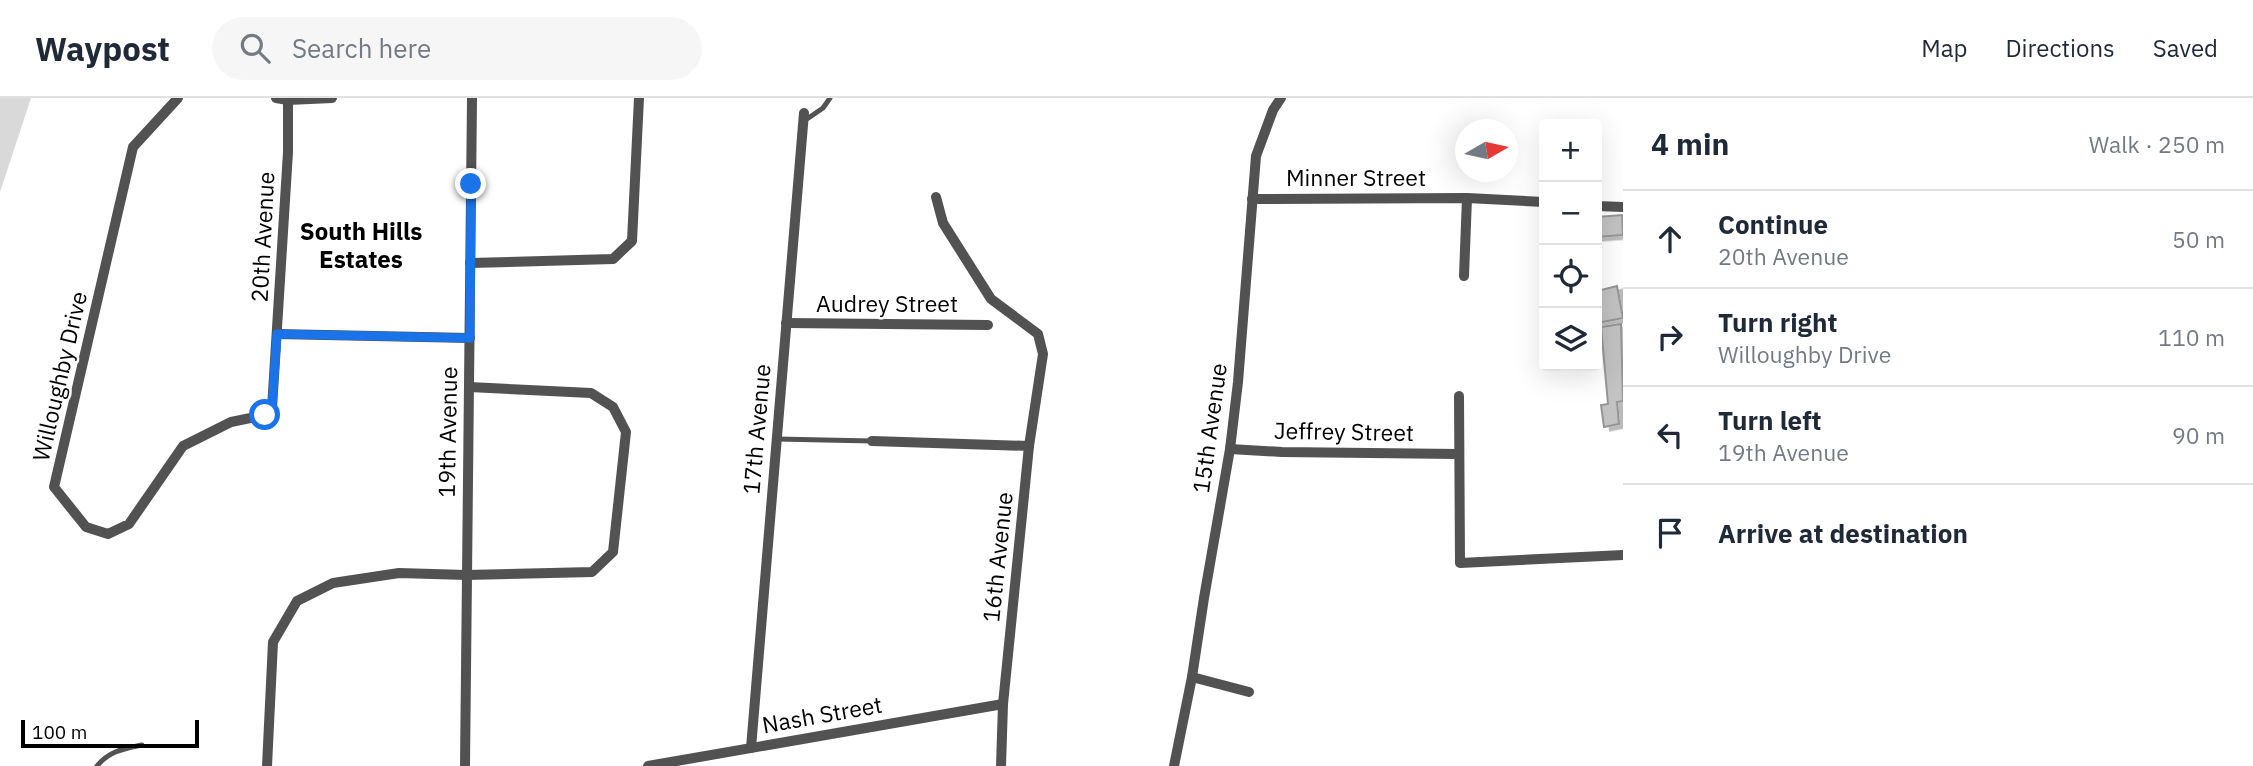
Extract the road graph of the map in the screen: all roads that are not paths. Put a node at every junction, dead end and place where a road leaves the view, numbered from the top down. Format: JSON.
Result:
{"nodes":[{"id":1,"x":178,"y":98,"type":"edge"},
{"id":2,"x":332,"y":98,"type":"edge"},
{"id":3,"x":472,"y":98,"type":"edge"},
{"id":4,"x":639,"y":98,"type":"edge"},
{"id":5,"x":830,"y":98,"type":"edge"},
{"id":6,"x":1281,"y":98,"type":"edge"},
{"id":7,"x":282,"y":99,"type":"edge"},
{"id":8,"x":803,"y":117,"type":"joint"},
{"id":9,"x":936,"y":197,"type":"dead end"},
{"id":10,"x":1467,"y":198,"type":"junction"},
{"id":11,"x":1252,"y":199,"type":"junction"},
{"id":12,"x":1539,"y":202,"type":"edge"},
{"id":13,"x":1602,"y":205,"type":"edge"},
{"id":14,"x":1623,"y":207,"type":"edge"},
{"id":15,"x":470,"y":263,"type":"junction"},
{"id":16,"x":1464,"y":276,"type":"dead end"},
{"id":17,"x":786,"y":323,"type":"junction"},
{"id":18,"x":988,"y":325,"type":"dead end"},
{"id":19,"x":277,"y":334,"type":"junction"},
{"id":20,"x":470,"y":338,"type":"junction"},
{"id":21,"x":469,"y":387,"type":"junction"},
{"id":22,"x":1459,"y":396,"type":"dead end"},
{"id":23,"x":265,"y":415,"type":"joint"},
{"id":24,"x":776,"y":439,"type":"junction"},
{"id":25,"x":872,"y":441,"type":"joint"},
{"id":26,"x":1029,"y":446,"type":"junction"},
{"id":27,"x":1230,"y":449,"type":"junction"},
{"id":28,"x":1458,"y":454,"type":"junction"},
{"id":29,"x":1623,"y":555,"type":"edge"},
{"id":30,"x":466,"y":575,"type":"junction"},
{"id":31,"x":1192,"y":677,"type":"junction"},
{"id":32,"x":1249,"y":692,"type":"dead end"},
{"id":33,"x":1003,"y":704,"type":"junction"},
{"id":34,"x":142,"y":746,"type":"dead end"},
{"id":35,"x":751,"y":748,"type":"junction"},
{"id":36,"x":97,"y":766,"type":"edge"},
{"id":37,"x":267,"y":766,"type":"edge"},
{"id":38,"x":465,"y":766,"type":"edge"},
{"id":39,"x":648,"y":766,"type":"edge"},
{"id":40,"x":1002,"y":766,"type":"edge"},
{"id":41,"x":1174,"y":766,"type":"edge"}],
"edges":[{"from":1,"to":23,"type":"street","name":"Willoughby Drive"},
{"from":2,"to":7,"type":"street"},
{"from":3,"to":15,"type":"street","name":"19th Avenue"},
{"from":4,"to":15,"type":"street"},
{"from":5,"to":8,"type":"lane"},
{"from":6,"to":11,"type":"street","name":"15th Avenue"},
{"from":7,"to":19,"type":"street","name":"20th Avenue"},
{"from":8,"to":17,"type":"street","name":"17th Avenue"},
{"from":9,"to":26,"type":"street","name":"16th Avenue"},
{"from":10,"to":11,"type":"street","name":"Minner Street"},
{"from":10,"to":12,"type":"street","name":"Minner Street"},
{"from":10,"to":16,"type":"street"},
{"from":11,"to":27,"type":"street","name":"15th Avenue"},
{"from":13,"to":14,"type":"street"},
{"from":15,"to":20,"type":"street","name":"19th Avenue"},
{"from":17,"to":18,"type":"street","name":"Audrey Street"},
{"from":17,"to":24,"type":"street","name":"17th Avenue"},
{"from":19,"to":20,"type":"street"},
{"from":19,"to":23,"type":"street","name":"20th Avenue"},
{"from":20,"to":21,"type":"street","name":"19th Avenue"},
{"from":21,"to":30,"type":"street","name":"19th Avenue"},
{"from":21,"to":30,"type":"street"},
{"from":22,"to":28,"type":"street"},
{"from":24,"to":25,"type":"lane"},
{"from":24,"to":35,"type":"street","name":"17th Avenue"},
{"from":25,"to":26,"type":"street"},
{"from":26,"to":33,"type":"street","name":"16th Avenue"},
{"from":27,"to":28,"type":"street","name":"Jeffrey Street"},
{"from":27,"to":31,"type":"street","name":"15th Avenue"},
{"from":28,"to":29,"type":"street"},
{"from":30,"to":37,"type":"street"},
{"from":30,"to":38,"type":"street","name":"19th Avenue"},
{"from":31,"to":32,"type":"street"},
{"from":31,"to":41,"type":"street","name":"15th Avenue"},
{"from":33,"to":35,"type":"street","name":"Nash Street"},
{"from":33,"to":40,"type":"street","name":"16th Avenue"},
{"from":34,"to":36,"type":"lane"},
{"from":35,"to":39,"type":"street","name":"Nash Street"}]}
